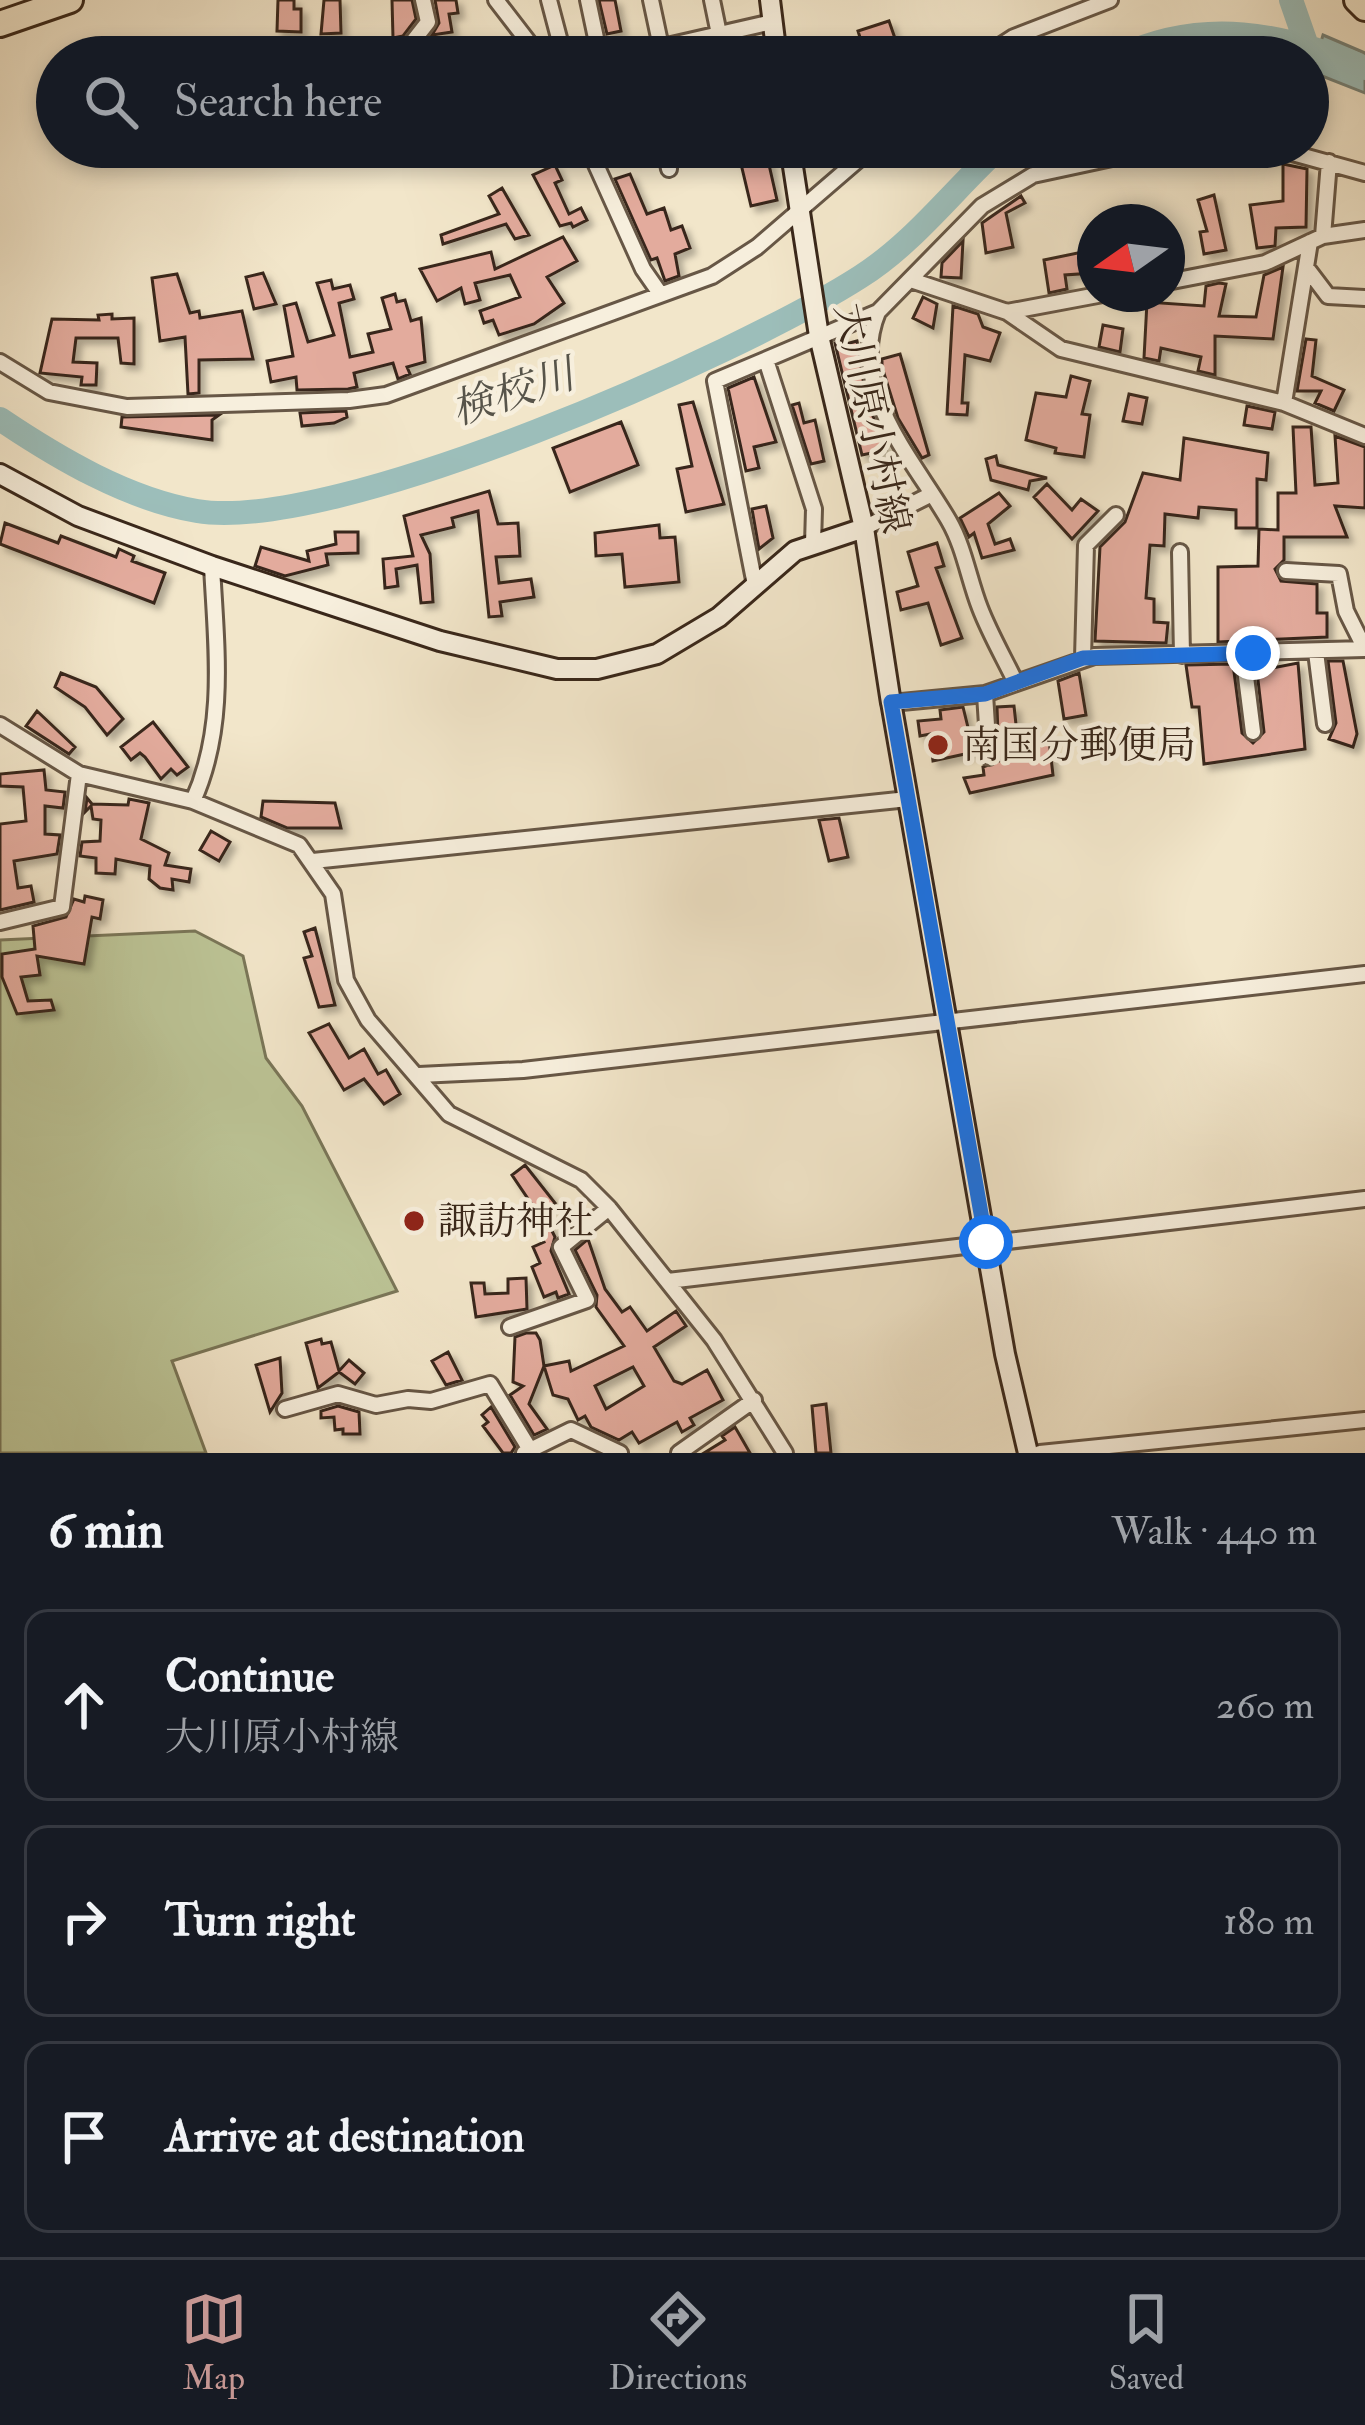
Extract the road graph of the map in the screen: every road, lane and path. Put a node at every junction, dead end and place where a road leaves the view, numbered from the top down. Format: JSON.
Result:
{"nodes":[{"id":1,"x":32,"y":0,"type":"edge"},
{"id":2,"x":70,"y":0,"type":"edge"},
{"id":3,"x":423,"y":0,"type":"edge"},
{"id":4,"x":496,"y":0,"type":"edge"},
{"id":5,"x":549,"y":0,"type":"edge"},
{"id":6,"x":588,"y":0,"type":"edge"},
{"id":7,"x":651,"y":0,"type":"edge"},
{"id":8,"x":712,"y":0,"type":"edge"},
{"id":9,"x":770,"y":0,"type":"edge"},
{"id":10,"x":1110,"y":0,"type":"edge"},
{"id":11,"x":1357,"y":0,"type":"edge"},
{"id":12,"x":1365,"y":8,"type":"edge"},
{"id":13,"x":0,"y":11,"type":"edge"},
{"id":14,"x":772,"y":22,"type":"junction"},
{"id":15,"x":0,"y":24,"type":"edge"},
{"id":16,"x":719,"y":34,"type":"junction"},
{"id":17,"x":421,"y":36,"type":"edge"},
{"id":18,"x":524,"y":36,"type":"edge"},
{"id":19,"x":558,"y":36,"type":"edge"},
{"id":20,"x":596,"y":36,"type":"edge"},
{"id":21,"x":659,"y":36,"type":"edge"},
{"id":22,"x":710,"y":36,"type":"edge"},
{"id":23,"x":774,"y":36,"type":"edge"},
{"id":24,"x":1017,"y":36,"type":"edge"},
{"id":25,"x":1329,"y":162,"type":"edge"},
{"id":26,"x":597,"y":168,"type":"edge"},
{"id":27,"x":793,"y":168,"type":"edge"},
{"id":28,"x":848,"y":168,"type":"edge"},
{"id":29,"x":1066,"y":168,"type":"edge"},
{"id":30,"x":1328,"y":168,"type":"edge"},
{"id":31,"x":1365,"y":173,"type":"edge"},
{"id":32,"x":798,"y":209,"type":"junction"},
{"id":33,"x":1365,"y":230,"type":"edge"},
{"id":34,"x":1316,"y":239,"type":"junction"},
{"id":35,"x":1306,"y":267,"type":"junction"},
{"id":36,"x":1185,"y":279,"type":"edge"},
{"id":37,"x":914,"y":281,"type":"junction"},
{"id":38,"x":659,"y":292,"type":"junction"},
{"id":39,"x":1365,"y":298,"type":"edge"},
{"id":40,"x":1077,"y":299,"type":"edge"},
{"id":41,"x":878,"y":312,"type":"junction"},
{"id":42,"x":1007,"y":312,"type":"junction"},
{"id":43,"x":820,"y":336,"type":"junction"},
{"id":44,"x":766,"y":361,"type":"junction"},
{"id":45,"x":0,"y":362,"type":"edge"},
{"id":46,"x":1284,"y":403,"type":"junction"},
{"id":47,"x":1365,"y":436,"type":"edge"},
{"id":48,"x":0,"y":474,"type":"edge"},
{"id":49,"x":930,"y":495,"type":"junction"},
{"id":50,"x":1116,"y":515,"type":"dead end"},
{"id":51,"x":864,"y":528,"type":"junction"},
{"id":52,"x":813,"y":544,"type":"junction"},
{"id":53,"x":1180,"y":552,"type":"dead end"},
{"id":54,"x":212,"y":566,"type":"junction"},
{"id":55,"x":1286,"y":571,"type":"dead end"},
{"id":56,"x":754,"y":585,"type":"junction"},
{"id":57,"x":1365,"y":649,"type":"edge"},
{"id":58,"x":1316,"y":652,"type":"junction"},
{"id":59,"x":1243,"y":653,"type":"junction"},
{"id":60,"x":1182,"y":655,"type":"junction"},
{"id":61,"x":1083,"y":658,"type":"junction"},
{"id":62,"x":1016,"y":683,"type":"junction"},
{"id":63,"x":985,"y":694,"type":"junction"},
{"id":64,"x":891,"y":702,"type":"junction"},
{"id":65,"x":1325,"y":724,"type":"dead end"},
{"id":66,"x":0,"y":725,"type":"edge"},
{"id":67,"x":1252,"y":732,"type":"dead end"},
{"id":68,"x":989,"y":757,"type":"dead end"},
{"id":69,"x":79,"y":774,"type":"junction"},
{"id":70,"x":908,"y":799,"type":"junction"},
{"id":71,"x":193,"y":801,"type":"junction"},
{"id":72,"x":313,"y":861,"type":"junction"},
{"id":73,"x":0,"y":922,"type":"edge"},
{"id":74,"x":1365,"y":974,"type":"edge"},
{"id":75,"x":947,"y":1021,"type":"junction"},
{"id":76,"x":419,"y":1075,"type":"junction"},
{"id":77,"x":1365,"y":1199,"type":"edge"},
{"id":78,"x":609,"y":1208,"type":"junction"},
{"id":79,"x":986,"y":1242,"type":"junction"},
{"id":80,"x":668,"y":1281,"type":"junction"},
{"id":81,"x":510,"y":1327,"type":"dead end"},
{"id":82,"x":754,"y":1400,"type":"junction"},
{"id":83,"x":285,"y":1409,"type":"dead end"},
{"id":84,"x":1365,"y":1420,"type":"edge"},
{"id":85,"x":526,"y":1450,"type":"edge"},
{"id":86,"x":679,"y":1452,"type":"edge"},
{"id":87,"x":620,"y":1453,"type":"edge"},
{"id":88,"x":663,"y":1453,"type":"edge"},
{"id":89,"x":785,"y":1453,"type":"edge"},
{"id":90,"x":1028,"y":1453,"type":"edge"},
{"id":91,"x":1040,"y":1453,"type":"edge"}],
"edges":[{"from":1,"to":13,"type":"highway"},
{"from":2,"to":15,"type":"highway"},
{"from":3,"to":17,"type":"street"},
{"from":4,"to":18,"type":"street"},
{"from":5,"to":19,"type":"street"},
{"from":6,"to":20,"type":"street"},
{"from":7,"to":21,"type":"street"},
{"from":8,"to":16,"type":"street"},
{"from":9,"to":14,"type":"main road"},
{"from":10,"to":24,"type":"street"},
{"from":11,"to":12,"type":"highway"},
{"from":14,"to":16,"type":"street"},
{"from":14,"to":23,"type":"main road"},
{"from":16,"to":22,"type":"street"},
{"from":25,"to":31,"type":"street"},
{"from":26,"to":38,"type":"street"},
{"from":27,"to":32,"type":"main road","name":"大川原小村線"},
{"from":28,"to":32,"type":"street"},
{"from":29,"to":37,"type":"street"},
{"from":30,"to":34,"type":"street"},
{"from":32,"to":38,"type":"street"},
{"from":32,"to":43,"type":"main road","name":"大川原小村線"},
{"from":33,"to":34,"type":"street"},
{"from":34,"to":35,"type":"street"},
{"from":34,"to":36,"type":"street"},
{"from":35,"to":39,"type":"street"},
{"from":35,"to":46,"type":"street"},
{"from":37,"to":41,"type":"street"},
{"from":37,"to":42,"type":"street"},
{"from":38,"to":45,"type":"street"},
{"from":40,"to":42,"type":"street"},
{"from":41,"to":43,"type":"street"},
{"from":41,"to":49,"type":"street"},
{"from":42,"to":46,"type":"street"},
{"from":43,"to":44,"type":"street"},
{"from":43,"to":51,"type":"main road","name":"大川原小村線"},
{"from":44,"to":52,"type":"street"},
{"from":44,"to":56,"type":"street"},
{"from":46,"to":47,"type":"street"},
{"from":48,"to":54,"type":"main road"},
{"from":49,"to":51,"type":"street"},
{"from":49,"to":62,"type":"street"},
{"from":50,"to":61,"type":"street"},
{"from":51,"to":52,"type":"main road"},
{"from":51,"to":64,"type":"main road","name":"大川原小村線"},
{"from":52,"to":56,"type":"main road"},
{"from":53,"to":60,"type":"street"},
{"from":54,"to":56,"type":"main road"},
{"from":54,"to":71,"type":"street"},
{"from":55,"to":57,"type":"street"},
{"from":57,"to":58,"type":"street"},
{"from":58,"to":59,"type":"street"},
{"from":58,"to":65,"type":"street"},
{"from":59,"to":60,"type":"street"},
{"from":59,"to":67,"type":"street"},
{"from":60,"to":61,"type":"street"},
{"from":61,"to":62,"type":"street"},
{"from":62,"to":63,"type":"street"},
{"from":63,"to":64,"type":"street"},
{"from":63,"to":68,"type":"street"},
{"from":64,"to":70,"type":"main road","name":"大川原小村線"},
{"from":66,"to":69,"type":"street"},
{"from":69,"to":71,"type":"street"},
{"from":69,"to":73,"type":"street"},
{"from":70,"to":72,"type":"street"},
{"from":70,"to":75,"type":"main road","name":"大川原小村線"},
{"from":71,"to":72,"type":"street"},
{"from":72,"to":76,"type":"street"},
{"from":74,"to":75,"type":"street"},
{"from":75,"to":76,"type":"street"},
{"from":75,"to":79,"type":"main road","name":"大川原小村線"},
{"from":76,"to":78,"type":"street"},
{"from":77,"to":79,"type":"street"},
{"from":78,"to":80,"type":"street"},
{"from":78,"to":81,"type":"street"},
{"from":79,"to":80,"type":"street"},
{"from":79,"to":90,"type":"main road","name":"大川原小村線"},
{"from":80,"to":82,"type":"street"},
{"from":82,"to":86,"type":"street"},
{"from":82,"to":89,"type":"street"},
{"from":83,"to":85,"type":"street"},
{"from":84,"to":91,"type":"street"},
{"from":85,"to":87,"type":"street"},
{"from":86,"to":88,"type":"street"}]}
